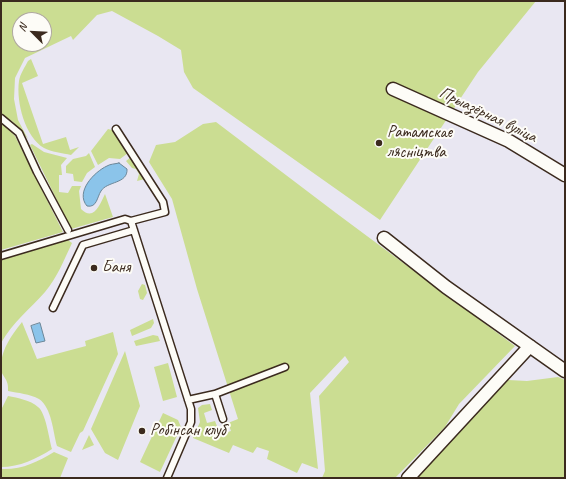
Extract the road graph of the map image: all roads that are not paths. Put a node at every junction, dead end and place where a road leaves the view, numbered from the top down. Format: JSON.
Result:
{"nodes":[{"id":1,"x":393,"y":89,"type":"dead end"},
{"id":2,"x":1,"y":118,"type":"edge"},
{"id":3,"x":116,"y":129,"type":"dead end"},
{"id":4,"x":565,"y":175,"type":"edge"},
{"id":5,"x":132,"y":221,"type":"junction"},
{"id":6,"x":68,"y":230,"type":"dead end"},
{"id":7,"x":134,"y":230,"type":"junction"},
{"id":8,"x":384,"y":238,"type":"dead end"},
{"id":9,"x":1,"y":256,"type":"edge"},
{"id":10,"x":53,"y":308,"type":"dead end"},
{"id":11,"x":530,"y":346,"type":"junction"},
{"id":12,"x":285,"y":367,"type":"dead end"},
{"id":13,"x":565,"y":371,"type":"edge"},
{"id":14,"x":215,"y":394,"type":"junction"},
{"id":15,"x":188,"y":400,"type":"junction"},
{"id":16,"x":223,"y":419,"type":"dead end"},
{"id":17,"x":167,"y":478,"type":"edge"},
{"id":18,"x":408,"y":478,"type":"edge"}],
"edges":[{"from":1,"to":4,"type":"street","name":"Прыазёрная вуліца"},
{"from":2,"to":6,"type":"lane"},
{"from":3,"to":5,"type":"lane"},
{"from":5,"to":7,"type":"lane"},
{"from":5,"to":9,"type":"lane"},
{"from":7,"to":10,"type":"lane"},
{"from":7,"to":15,"type":"lane"},
{"from":8,"to":11,"type":"street"},
{"from":11,"to":13,"type":"street"},
{"from":11,"to":18,"type":"street"},
{"from":12,"to":14,"type":"lane"},
{"from":14,"to":15,"type":"lane"},
{"from":14,"to":16,"type":"lane"},
{"from":15,"to":17,"type":"lane"}]}
